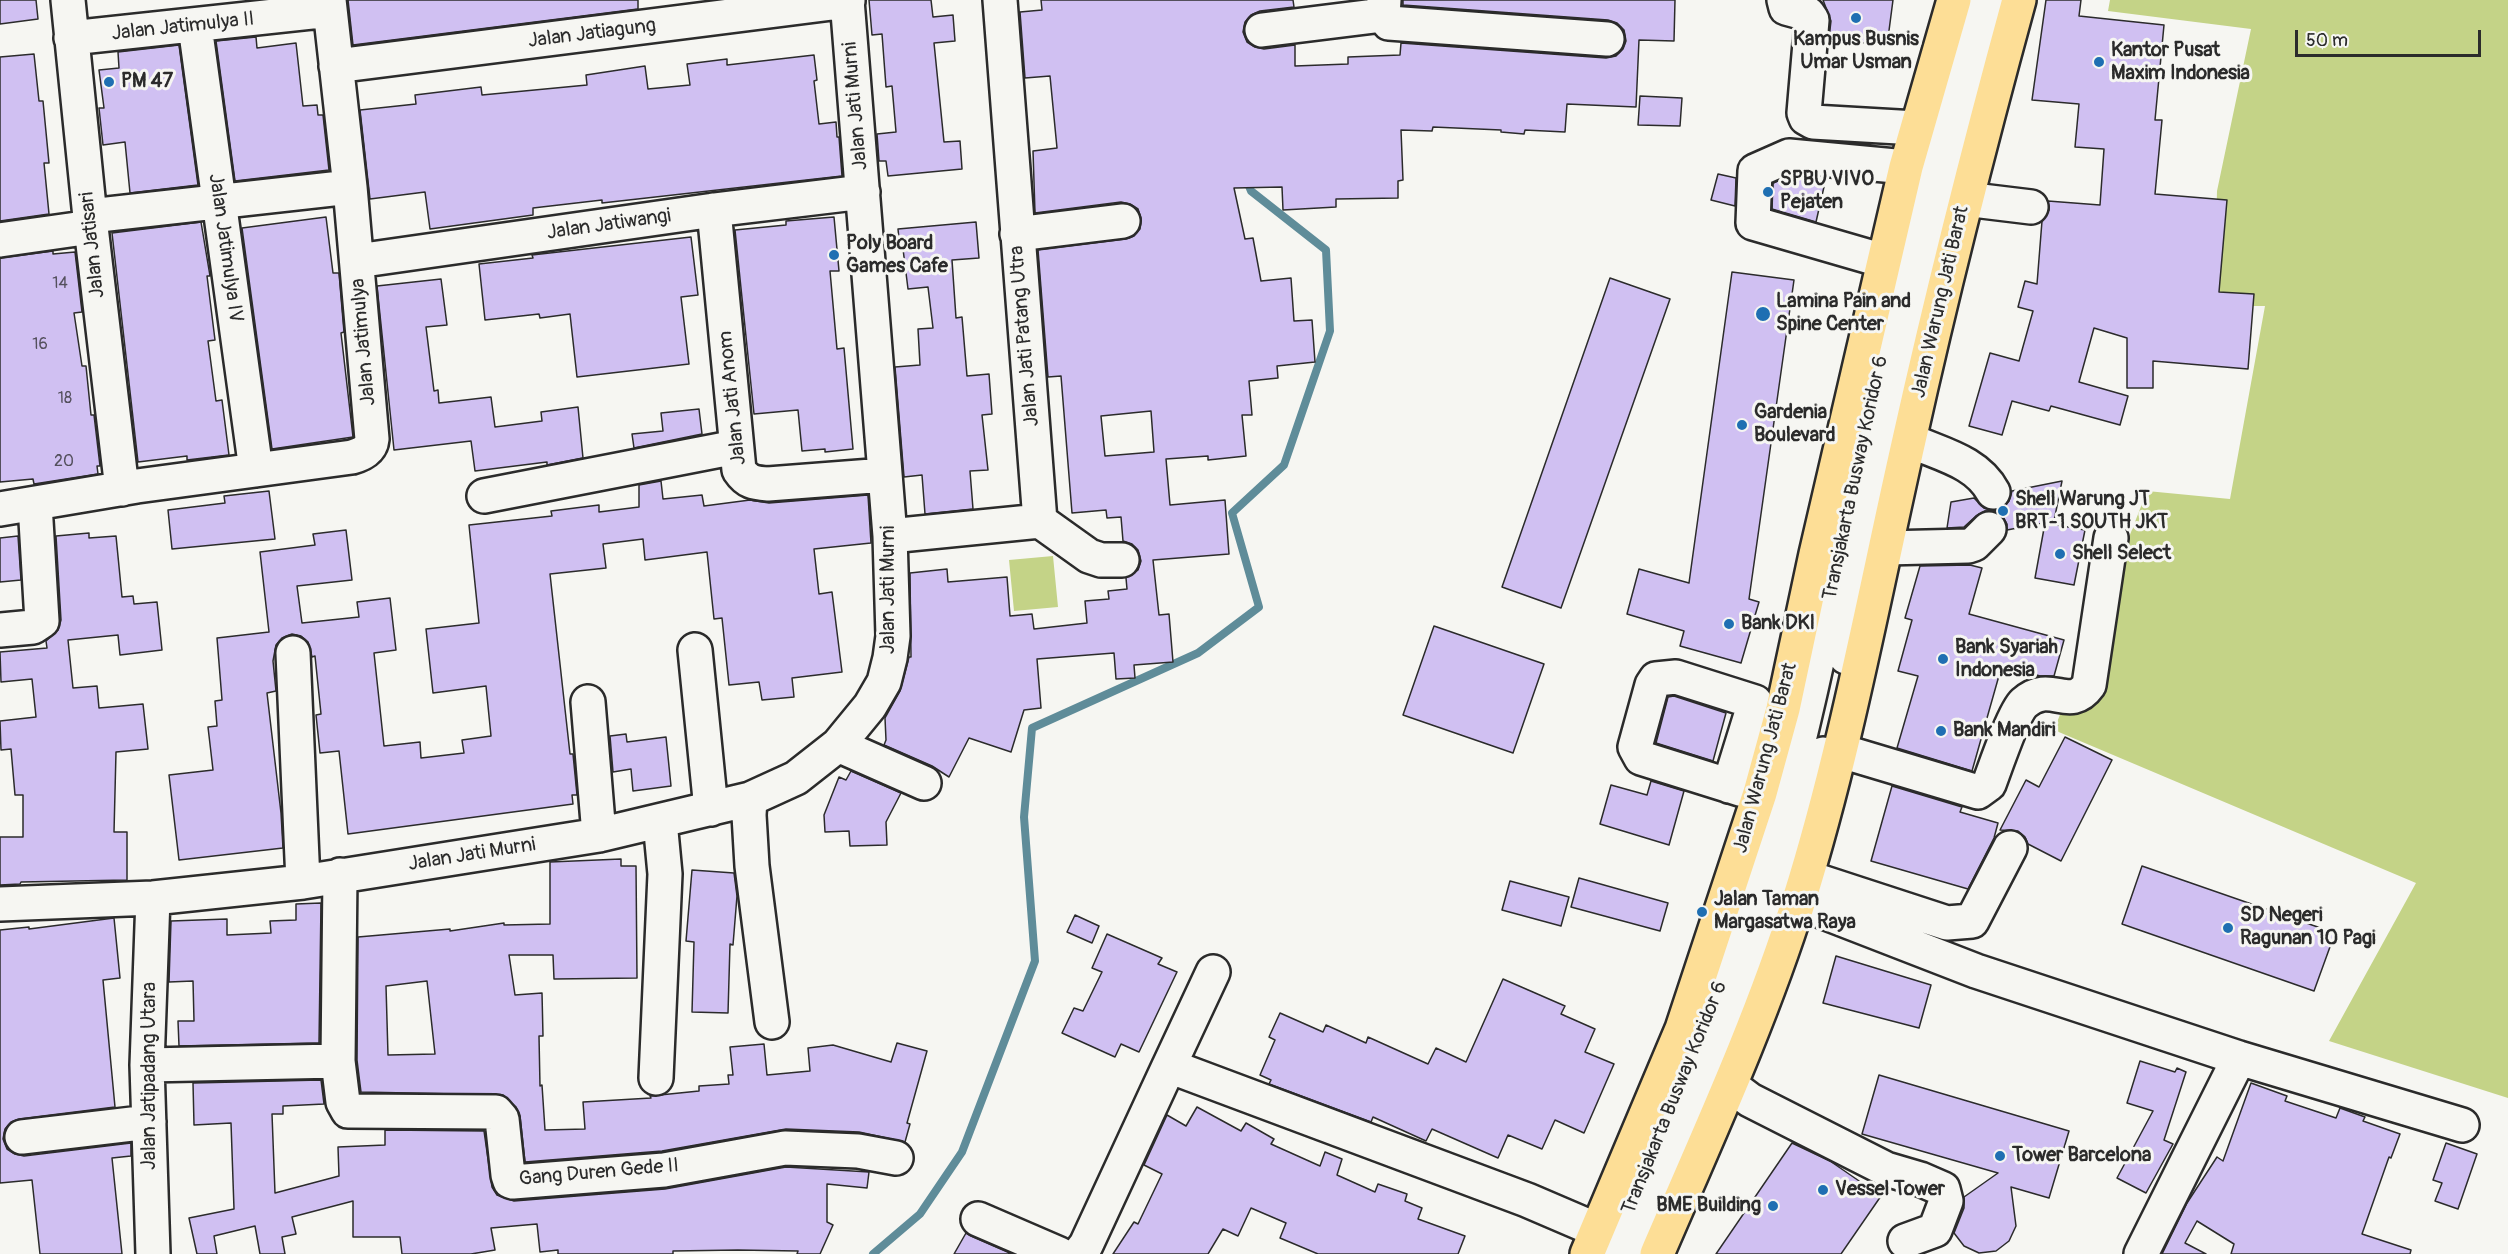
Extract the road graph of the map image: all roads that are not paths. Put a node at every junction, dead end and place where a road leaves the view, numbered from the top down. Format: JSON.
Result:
{"nodes":[{"id":1,"x":68,"y":0,"type":"edge"},
{"id":2,"x":1000,"y":0,"type":"edge"},
{"id":3,"x":1784,"y":0,"type":"edge"},
{"id":4,"x":1954,"y":0,"type":"edge"},
{"id":5,"x":1976,"y":0,"type":"edge"},
{"id":6,"x":2003,"y":0,"type":"edge"},
{"id":7,"x":2019,"y":0,"type":"edge"},
{"id":8,"x":848,"y":1,"type":"edge"},
{"id":9,"x":329,"y":5,"type":"edge"},
{"id":10,"x":1385,"y":13,"type":"edge"},
{"id":11,"x":195,"y":26,"type":"junction"},
{"id":12,"x":1262,"y":30,"type":"dead end"},
{"id":13,"x":72,"y":38,"type":"junction"},
{"id":14,"x":1607,"y":39,"type":"dead end"},
{"id":15,"x":336,"y":66,"type":"junction"},
{"id":16,"x":1916,"y":129,"type":"junction"},
{"id":17,"x":1906,"y":167,"type":"junction"},
{"id":18,"x":350,"y":187,"type":"junction"},
{"id":19,"x":863,"y":192,"type":"junction"},
{"id":20,"x":1965,"y":199,"type":"junction"},
{"id":21,"x":218,"y":203,"type":"junction"},
{"id":22,"x":2031,"y":207,"type":"dead end"},
{"id":23,"x":714,"y":210,"type":"junction"},
{"id":24,"x":1123,"y":220,"type":"dead end"},
{"id":25,"x":90,"y":221,"type":"junction"},
{"id":26,"x":1017,"y":234,"type":"junction"},
{"id":27,"x":0,"y":240,"type":"edge"},
{"id":28,"x":357,"y":261,"type":"junction"},
{"id":29,"x":1884,"y":261,"type":"junction"},
{"id":30,"x":1909,"y":440,"type":"junction"},
{"id":31,"x":736,"y":447,"type":"junction"},
{"id":32,"x":256,"y":470,"type":"junction"},
{"id":33,"x":885,"y":474,"type":"junction"},
{"id":34,"x":130,"y":488,"type":"junction"},
{"id":35,"x":1993,"y":492,"type":"dead end"},
{"id":36,"x":484,"y":496,"type":"dead end"},
{"id":37,"x":35,"y":504,"type":"junction"},
{"id":38,"x":0,"y":509,"type":"edge"},
{"id":39,"x":1040,"y":521,"type":"junction"},
{"id":40,"x":1989,"y":529,"type":"dead end"},
{"id":41,"x":890,"y":536,"type":"junction"},
{"id":42,"x":2111,"y":538,"type":"dead end"},
{"id":43,"x":1885,"y":548,"type":"junction"},
{"id":44,"x":1122,"y":560,"type":"dead end"},
{"id":45,"x":0,"y":630,"type":"edge"},
{"id":46,"x":695,"y":650,"type":"dead end"},
{"id":47,"x":293,"y":653,"type":"dead end"},
{"id":48,"x":588,"y":702,"type":"dead end"},
{"id":49,"x":1769,"y":705,"type":"junction"},
{"id":50,"x":838,"y":745,"type":"junction"},
{"id":51,"x":1841,"y":751,"type":"junction"},
{"id":52,"x":924,"y":783,"type":"dead end"},
{"id":53,"x":1745,"y":790,"type":"junction"},
{"id":54,"x":750,"y":799,"type":"junction"},
{"id":55,"x":711,"y":809,"type":"junction"},
{"id":56,"x":660,"y":821,"type":"junction"},
{"id":57,"x":599,"y":835,"type":"junction"},
{"id":58,"x":2010,"y":848,"type":"dead end"},
{"id":59,"x":340,"y":875,"type":"junction"},
{"id":60,"x":303,"y":882,"type":"junction"},
{"id":61,"x":1802,"y":889,"type":"junction"},
{"id":62,"x":153,"y":898,"type":"junction"},
{"id":63,"x":0,"y":904,"type":"edge"},
{"id":64,"x":1213,"y":972,"type":"dead end"},
{"id":65,"x":772,"y":1022,"type":"dead end"},
{"id":66,"x":2239,"y":1058,"type":"junction"},
{"id":67,"x":338,"y":1061,"type":"junction"},
{"id":68,"x":147,"y":1065,"type":"junction"},
{"id":69,"x":1169,"y":1066,"type":"junction"},
{"id":70,"x":656,"y":1078,"type":"dead end"},
{"id":71,"x":1730,"y":1085,"type":"junction"},
{"id":72,"x":149,"y":1122,"type":"junction"},
{"id":73,"x":2462,"y":1125,"type":"dead end"},
{"id":74,"x":22,"y":1137,"type":"dead end"},
{"id":75,"x":896,"y":1158,"type":"dead end"},
{"id":76,"x":978,"y":1219,"type":"dead end"},
{"id":77,"x":1598,"y":1246,"type":"edge"},
{"id":78,"x":1901,"y":1248,"type":"edge"},
{"id":79,"x":153,"y":1254,"type":"edge"},
{"id":80,"x":1059,"y":1254,"type":"edge"},
{"id":81,"x":1079,"y":1254,"type":"edge"},
{"id":82,"x":1653,"y":1254,"type":"edge"},
{"id":83,"x":2141,"y":1254,"type":"edge"}],
"edges":[{"from":1,"to":13,"type":"street","name":"Jalan Jatisari"},
{"from":2,"to":26,"type":"street","name":"Jalan Jati Patang Utra"},
{"from":3,"to":16,"type":"street"},
{"from":4,"to":16,"type":"main road","name":"Jalan Warung Jati Barat"},
{"from":5,"to":77,"type":"street","name":"Transjakarta Busway Koridor 6"},
{"from":6,"to":82,"type":"street","name":"Transjakarta Busway Koridor 6"},
{"from":7,"to":20,"type":"main road","name":"Jalan Warung Jati Barat"},
{"from":8,"to":15,"type":"street","name":"Jalan Jatiagung"},
{"from":8,"to":19,"type":"street","name":"Jalan Jati Murni"},
{"from":9,"to":11,"type":"street","name":"Jalan Jatimulya II"},
{"from":9,"to":15,"type":"street","name":"Jalan Jatimulya"},
{"from":10,"to":12,"type":"street"},
{"from":10,"to":14,"type":"street"},
{"from":11,"to":13,"type":"street","name":"Jalan Jatimulya II"},
{"from":11,"to":21,"type":"street","name":"Jalan Jatimulya IV"},
{"from":13,"to":25,"type":"street","name":"Jalan Jatisari"},
{"from":15,"to":18,"type":"street","name":"Jalan Jatimulya"},
{"from":16,"to":17,"type":"main road","name":"Jalan Warung Jati Barat"},
{"from":17,"to":29,"type":"main road","name":"Jalan Warung Jati Barat"},
{"from":17,"to":29,"type":"street"},
{"from":18,"to":21,"type":"street"},
{"from":18,"to":28,"type":"street","name":"Jalan Jatimulya"},
{"from":19,"to":23,"type":"street","name":"Jalan Jatiwangi"},
{"from":19,"to":33,"type":"street","name":"Jalan Jati Murni"},
{"from":20,"to":22,"type":"street"},
{"from":20,"to":30,"type":"main road","name":"Jalan Warung Jati Barat"},
{"from":21,"to":25,"type":"street"},
{"from":21,"to":32,"type":"street","name":"Jalan Jatimulya IV"},
{"from":23,"to":28,"type":"street","name":"Jalan Jatiwangi"},
{"from":23,"to":31,"type":"street","name":"Jalan Jati Anom"},
{"from":24,"to":26,"type":"street"},
{"from":25,"to":27,"type":"street"},
{"from":25,"to":34,"type":"street","name":"Jalan Jatisari"},
{"from":26,"to":39,"type":"street","name":"Jalan Jati Patang Utra"},
{"from":28,"to":32,"type":"street","name":"Jalan Jatimulya"},
{"from":29,"to":49,"type":"main road","name":"Jalan Warung Jati Barat"},
{"from":30,"to":35,"type":"street"},
{"from":30,"to":43,"type":"main road","name":"Jalan Warung Jati Barat"},
{"from":31,"to":33,"type":"street","name":"Jalan Jati Anom"},
{"from":31,"to":36,"type":"street"},
{"from":32,"to":34,"type":"street","name":"Jalan Jatimulya"},
{"from":33,"to":41,"type":"street","name":"Jalan Jati Murni"},
{"from":34,"to":37,"type":"street","name":"Jalan Jatimulya"},
{"from":37,"to":38,"type":"street","name":"Jalan Jatimulya"},
{"from":37,"to":45,"type":"street"},
{"from":39,"to":41,"type":"street"},
{"from":39,"to":44,"type":"street"},
{"from":40,"to":43,"type":"street"},
{"from":41,"to":50,"type":"street","name":"Jalan Jati Murni"},
{"from":42,"to":51,"type":"street"},
{"from":43,"to":51,"type":"main road","name":"Jalan Warung Jati Barat"},
{"from":46,"to":55,"type":"street"},
{"from":47,"to":60,"type":"street"},
{"from":48,"to":57,"type":"street"},
{"from":49,"to":53,"type":"main road","name":"Jalan Warung Jati Barat"},
{"from":49,"to":53,"type":"street"},
{"from":50,"to":52,"type":"street"},
{"from":50,"to":54,"type":"street","name":"Jalan Jati Murni"},
{"from":51,"to":61,"type":"main road","name":"Jalan Warung Jati Barat"},
{"from":53,"to":77,"type":"main road","name":"Jalan Warung Jati Barat"},
{"from":54,"to":55,"type":"street","name":"Jalan Jati Murni"},
{"from":54,"to":65,"type":"street"},
{"from":55,"to":56,"type":"street","name":"Jalan Jati Murni"},
{"from":56,"to":57,"type":"street","name":"Jalan Jati Murni"},
{"from":56,"to":70,"type":"street"},
{"from":57,"to":59,"type":"street","name":"Jalan Jati Murni"},
{"from":58,"to":61,"type":"street"},
{"from":59,"to":60,"type":"street","name":"Jalan Jati Murni"},
{"from":59,"to":67,"type":"street"},
{"from":60,"to":62,"type":"street","name":"Jalan Jati Murni"},
{"from":61,"to":66,"type":"street"},
{"from":61,"to":71,"type":"main road","name":"Jalan Warung Jati Barat"},
{"from":62,"to":63,"type":"street","name":"Jalan Jati Murni"},
{"from":62,"to":68,"type":"street","name":"Jalan Jatipadang Utara"},
{"from":64,"to":69,"type":"street"},
{"from":66,"to":73,"type":"street"},
{"from":66,"to":83,"type":"street"},
{"from":67,"to":68,"type":"street"},
{"from":67,"to":75,"type":"street","name":"Gang Duren Gede II"},
{"from":68,"to":72,"type":"street","name":"Jalan Jatipadang Utara"},
{"from":69,"to":77,"type":"street"},
{"from":69,"to":81,"type":"street"},
{"from":71,"to":78,"type":"street"},
{"from":71,"to":82,"type":"main road","name":"Jalan Warung Jati Barat"},
{"from":72,"to":74,"type":"street"},
{"from":72,"to":79,"type":"street","name":"Jalan Jatipadang Utara"},
{"from":76,"to":80,"type":"street"}]}
